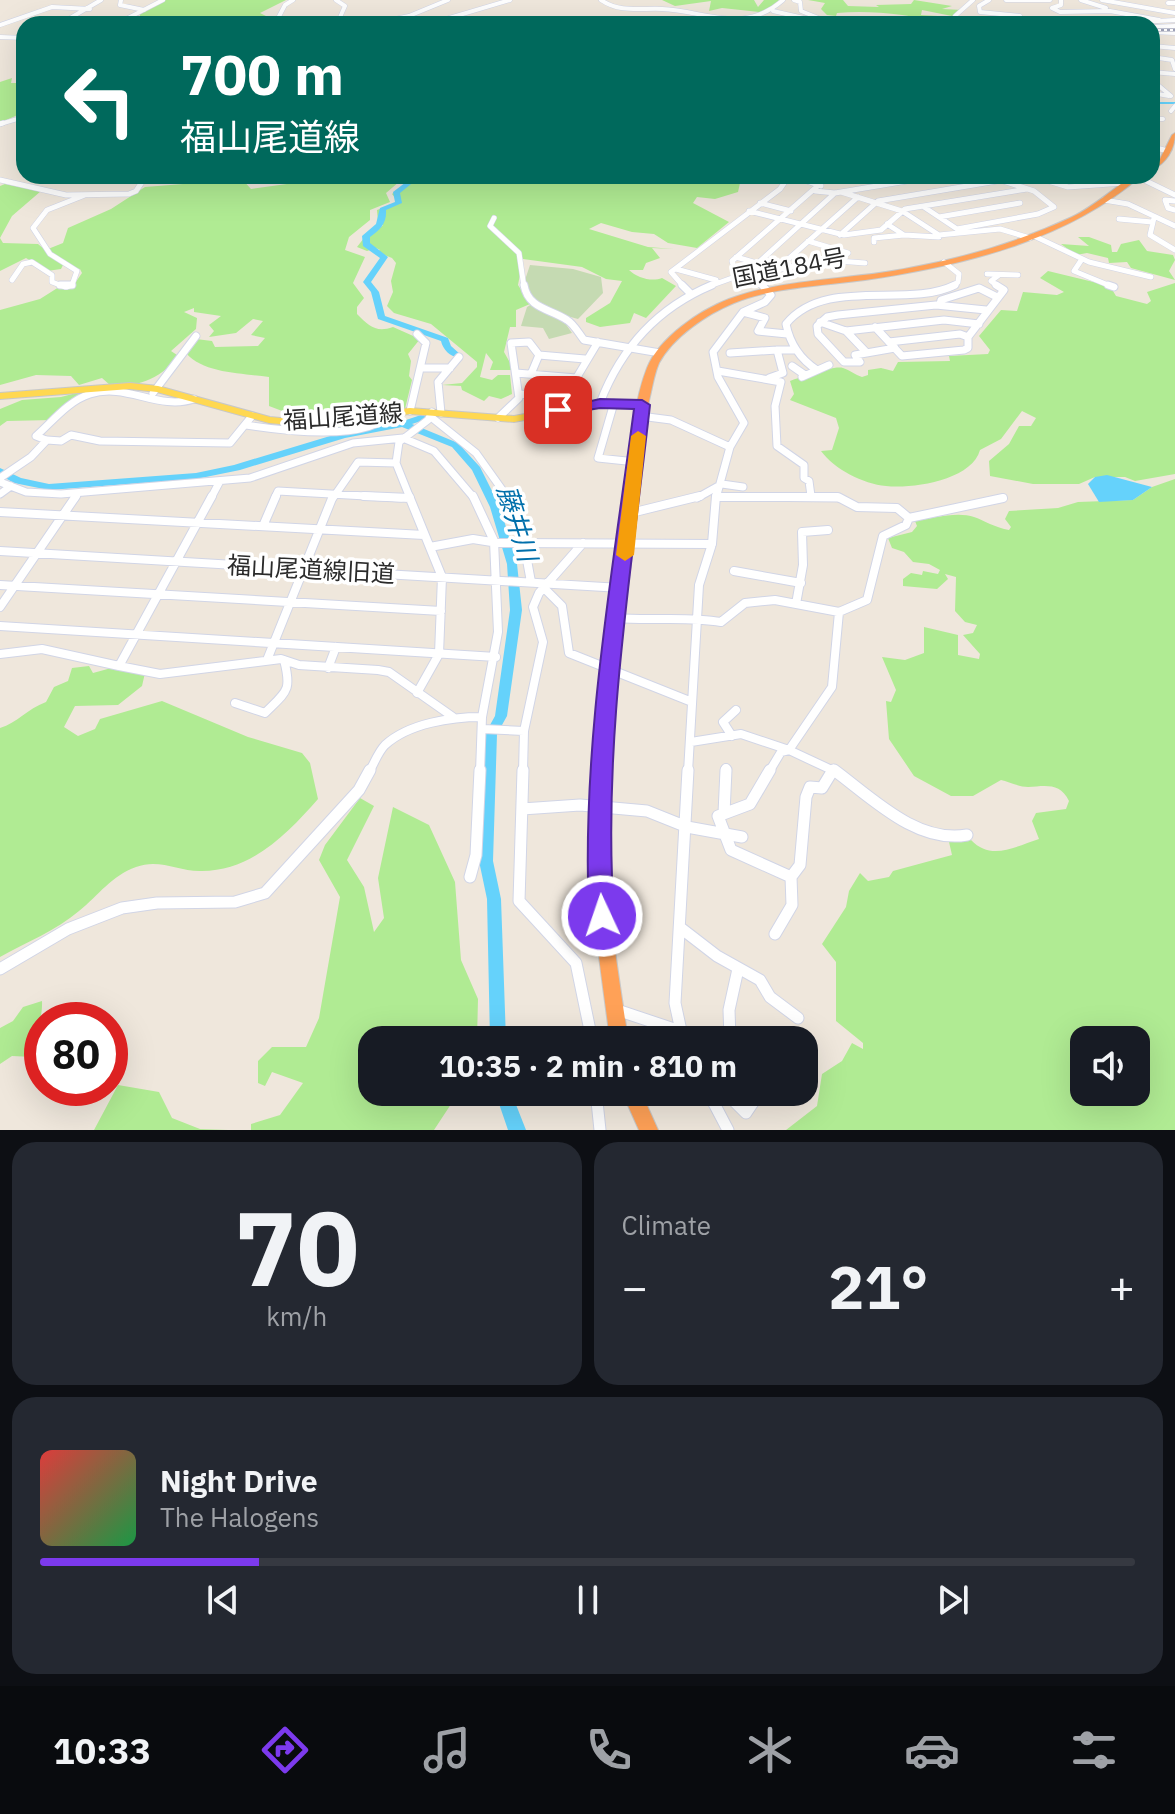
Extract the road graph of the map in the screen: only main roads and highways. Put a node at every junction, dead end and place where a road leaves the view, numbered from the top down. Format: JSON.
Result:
{"nodes":[{"id":1,"x":1175,"y":135,"type":"edge"},
{"id":2,"x":1160,"y":159,"type":"edge"},
{"id":3,"x":1123,"y":184,"type":"edge"},
{"id":4,"x":0,"y":396,"type":"edge"},
{"id":5,"x":641,"y":410,"type":"junction"},
{"id":6,"x":616,"y":1026,"type":"edge"},
{"id":7,"x":638,"y":1106,"type":"edge"},
{"id":8,"x":649,"y":1130,"type":"edge"}],
"edges":[{"from":1,"to":2,"type":"highway"},
{"from":3,"to":5,"type":"highway","name":"国道184号"},
{"from":4,"to":5,"type":"main road","name":"福山尾道線"},
{"from":5,"to":6,"type":"highway","name":"国道184号"},
{"from":7,"to":8,"type":"highway"}]}
